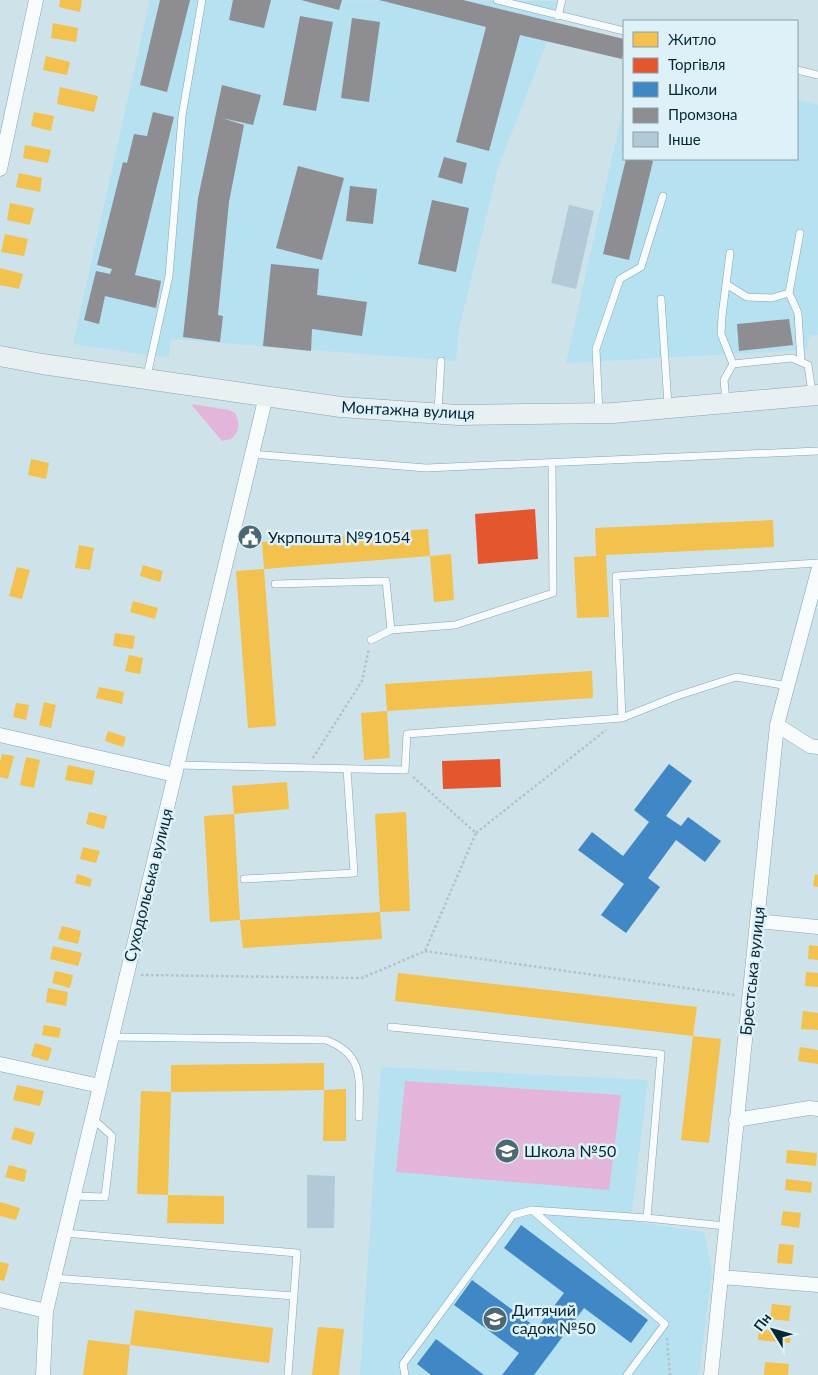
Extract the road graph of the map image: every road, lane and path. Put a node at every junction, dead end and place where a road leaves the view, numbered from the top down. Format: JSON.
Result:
{"nodes":[{"id":1,"x":36,"y":0,"type":"edge"},
{"id":2,"x":202,"y":0,"type":"edge"},
{"id":3,"x":497,"y":0,"type":"edge"},
{"id":4,"x":562,"y":0,"type":"edge"},
{"id":5,"x":558,"y":16,"type":"junction"},
{"id":6,"x":623,"y":31,"type":"edge"},
{"id":7,"x":798,"y":70,"type":"edge"},
{"id":8,"x":818,"y":75,"type":"edge"},
{"id":9,"x":0,"y":169,"type":"edge"},
{"id":10,"x":663,"y":196,"type":"dead end"},
{"id":11,"x":800,"y":233,"type":"dead end"},
{"id":12,"x":730,"y":253,"type":"dead end"},
{"id":13,"x":726,"y":284,"type":"junction"},
{"id":14,"x":789,"y":293,"type":"junction"},
{"id":15,"x":661,"y":299,"type":"dead end"},
{"id":16,"x":0,"y":356,"type":"edge"},
{"id":17,"x":441,"y":361,"type":"dead end"},
{"id":18,"x":801,"y":362,"type":"junction"},
{"id":19,"x":733,"y":364,"type":"junction"},
{"id":20,"x":146,"y":379,"type":"junction"},
{"id":21,"x":815,"y":395,"type":"edge"},
{"id":22,"x":266,"y":396,"type":"junction"},
{"id":23,"x":726,"y":403,"type":"junction"},
{"id":24,"x":668,"y":408,"type":"junction"},
{"id":25,"x":599,"y":413,"type":"junction"},
{"id":26,"x":438,"y":414,"type":"junction"},
{"id":27,"x":818,"y":451,"type":"edge"},
{"id":28,"x":252,"y":454,"type":"junction"},
{"id":29,"x":552,"y":463,"type":"junction"},
{"id":30,"x":818,"y":563,"type":"edge"},
{"id":31,"x":818,"y":572,"type":"edge"},
{"id":32,"x":275,"y":584,"type":"dead end"},
{"id":33,"x":391,"y":630,"type":"junction"},
{"id":34,"x":371,"y":640,"type":"joint"},
{"id":35,"x":788,"y":686,"type":"junction"},
{"id":36,"x":622,"y":718,"type":"junction"},
{"id":37,"x":777,"y":726,"type":"junction"},
{"id":38,"x":0,"y":735,"type":"edge"},
{"id":39,"x":818,"y":747,"type":"edge"},
{"id":40,"x":307,"y":768,"type":"junction"},
{"id":41,"x":347,"y":769,"type":"junction"},
{"id":42,"x":176,"y":770,"type":"junction"},
{"id":43,"x":405,"y":770,"type":"junction"},
{"id":44,"x":476,"y":833,"type":"junction"},
{"id":45,"x":244,"y":879,"type":"dead end"},
{"id":46,"x":757,"y":920,"type":"junction"},
{"id":47,"x":818,"y":927,"type":"edge"},
{"id":48,"x":425,"y":951,"type":"junction"},
{"id":49,"x":127,"y":975,"type":"junction"},
{"id":50,"x":737,"y":995,"type":"dead end"},
{"id":51,"x":391,"y":1027,"type":"dead end"},
{"id":52,"x":111,"y":1038,"type":"junction"},
{"id":53,"x":0,"y":1064,"type":"edge"},
{"id":54,"x":100,"y":1086,"type":"junction"},
{"id":55,"x":818,"y":1109,"type":"edge"},
{"id":56,"x":359,"y":1117,"type":"dead end"},
{"id":57,"x":92,"y":1118,"type":"junction"},
{"id":58,"x":736,"y":1120,"type":"junction"},
{"id":59,"x":73,"y":1196,"type":"junction"},
{"id":60,"x":532,"y":1210,"type":"junction"},
{"id":61,"x":647,"y":1218,"type":"junction"},
{"id":62,"x":725,"y":1226,"type":"junction"},
{"id":63,"x":64,"y":1233,"type":"junction"},
{"id":64,"x":721,"y":1277,"type":"junction"},
{"id":65,"x":54,"y":1278,"type":"junction"},
{"id":66,"x":818,"y":1285,"type":"edge"},
{"id":67,"x":294,"y":1296,"type":"junction"},
{"id":68,"x":0,"y":1300,"type":"edge"},
{"id":69,"x":46,"y":1311,"type":"junction"},
{"id":70,"x":665,"y":1324,"type":"junction"},
{"id":71,"x":43,"y":1375,"type":"edge"},
{"id":72,"x":288,"y":1375,"type":"edge"},
{"id":73,"x":405,"y":1375,"type":"edge"},
{"id":74,"x":627,"y":1375,"type":"edge"},
{"id":75,"x":670,"y":1375,"type":"edge"},
{"id":76,"x":710,"y":1375,"type":"edge"}],
"edges":[{"from":1,"to":9,"type":"street"},
{"from":2,"to":20,"type":"lane"},
{"from":3,"to":5,"type":"lane"},
{"from":4,"to":5,"type":"lane"},
{"from":5,"to":6,"type":"lane"},
{"from":7,"to":8,"type":"lane"},
{"from":10,"to":25,"type":"lane"},
{"from":11,"to":14,"type":"lane"},
{"from":12,"to":13,"type":"lane"},
{"from":13,"to":14,"type":"lane"},
{"from":13,"to":19,"type":"lane"},
{"from":14,"to":18,"type":"lane"},
{"from":15,"to":24,"type":"lane"},
{"from":16,"to":20,"type":"street","name":"Монтажна вулиця"},
{"from":17,"to":26,"type":"lane"},
{"from":18,"to":19,"type":"lane"},
{"from":18,"to":21,"type":"lane"},
{"from":19,"to":23,"type":"lane"},
{"from":20,"to":22,"type":"street","name":"Монтажна вулиця"},
{"from":21,"to":23,"type":"street","name":"Монтажна вулиця"},
{"from":22,"to":26,"type":"street","name":"Монтажна вулиця"},
{"from":22,"to":28,"type":"street","name":"Суходольська вулиця"},
{"from":23,"to":24,"type":"street","name":"Монтажна вулиця"},
{"from":24,"to":25,"type":"street","name":"Монтажна вулиця"},
{"from":25,"to":26,"type":"street","name":"Монтажна вулиця"},
{"from":27,"to":29,"type":"lane"},
{"from":28,"to":29,"type":"lane"},
{"from":28,"to":42,"type":"street","name":"Суходольська вулиця"},
{"from":29,"to":33,"type":"lane"},
{"from":30,"to":36,"type":"lane"},
{"from":31,"to":35,"type":"street","name":"Брестська вулиця"},
{"from":32,"to":33,"type":"lane"},
{"from":33,"to":34,"type":"lane"},
{"from":34,"to":40,"type":"path"},
{"from":35,"to":36,"type":"lane"},
{"from":35,"to":37,"type":"street","name":"Брестська вулиця"},
{"from":36,"to":43,"type":"lane"},
{"from":36,"to":44,"type":"path"},
{"from":37,"to":39,"type":"street"},
{"from":37,"to":46,"type":"street","name":"Брестська вулиця"},
{"from":38,"to":42,"type":"street"},
{"from":40,"to":41,"type":"lane"},
{"from":40,"to":42,"type":"lane"},
{"from":41,"to":43,"type":"lane"},
{"from":41,"to":45,"type":"lane"},
{"from":42,"to":49,"type":"street","name":"Суходольська вулиця"},
{"from":43,"to":44,"type":"path"},
{"from":44,"to":48,"type":"path"},
{"from":46,"to":47,"type":"street"},
{"from":46,"to":58,"type":"street","name":"Брестська вулиця"},
{"from":48,"to":49,"type":"path"},
{"from":48,"to":50,"type":"path"},
{"from":49,"to":52,"type":"street","name":"Суходольська вулиця"},
{"from":51,"to":61,"type":"lane"},
{"from":52,"to":54,"type":"street","name":"Суходольська вулиця"},
{"from":52,"to":56,"type":"lane"},
{"from":53,"to":54,"type":"street"},
{"from":54,"to":57,"type":"street","name":"Суходольська вулиця"},
{"from":55,"to":58,"type":"street"},
{"from":57,"to":59,"type":"street","name":"Суходольська вулиця"},
{"from":57,"to":59,"type":"lane"},
{"from":58,"to":62,"type":"street","name":"Брестська вулиця"},
{"from":59,"to":63,"type":"street","name":"Суходольська вулиця"},
{"from":60,"to":61,"type":"lane"},
{"from":60,"to":70,"type":"lane"},
{"from":60,"to":73,"type":"lane"},
{"from":61,"to":62,"type":"lane"},
{"from":62,"to":64,"type":"street","name":"Брестська вулиця"},
{"from":63,"to":65,"type":"street","name":"Суходольська вулиця"},
{"from":63,"to":67,"type":"lane"},
{"from":64,"to":66,"type":"street"},
{"from":64,"to":76,"type":"street","name":"Брестська вулиця"},
{"from":65,"to":67,"type":"lane"},
{"from":65,"to":69,"type":"street","name":"Суходольська вулиця"},
{"from":67,"to":72,"type":"lane"},
{"from":68,"to":69,"type":"street"},
{"from":69,"to":71,"type":"street","name":"Суходольська вулиця"},
{"from":70,"to":74,"type":"lane"},
{"from":70,"to":75,"type":"path"}]}
